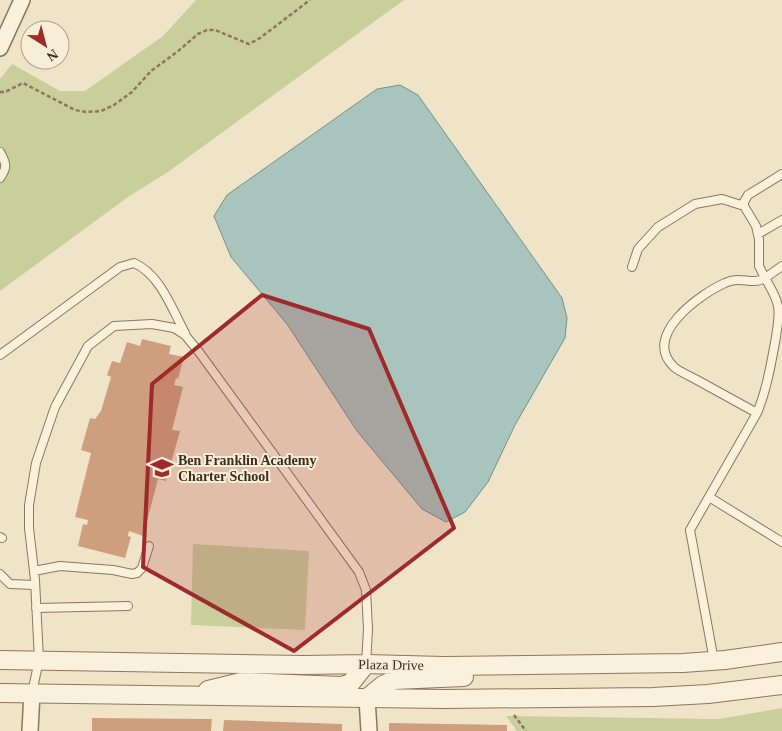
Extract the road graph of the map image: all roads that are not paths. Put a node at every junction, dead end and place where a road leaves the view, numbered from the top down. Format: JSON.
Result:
{"nodes":[{"id":1,"x":22,"y":0,"type":"edge"},
{"id":2,"x":0,"y":48,"type":"edge"},
{"id":3,"x":0,"y":152,"type":"edge"},
{"id":4,"x":782,"y":174,"type":"edge"},
{"id":5,"x":0,"y":178,"type":"edge"},
{"id":6,"x":744,"y":206,"type":"junction"},
{"id":7,"x":782,"y":220,"type":"edge"},
{"id":8,"x":758,"y":234,"type":"junction"},
{"id":9,"x":782,"y":266,"type":"edge"},
{"id":10,"x":632,"y":267,"type":"dead end"},
{"id":11,"x":765,"y":278,"type":"junction"},
{"id":12,"x":186,"y":334,"type":"junction"},
{"id":13,"x":0,"y":355,"type":"edge"},
{"id":14,"x":757,"y":413,"type":"junction"},
{"id":15,"x":709,"y":497,"type":"junction"},
{"id":16,"x":782,"y":542,"type":"edge"},
{"id":17,"x":149,"y":546,"type":"dead end"},
{"id":18,"x":34,"y":568,"type":"junction"},
{"id":19,"x":0,"y":574,"type":"edge"},
{"id":20,"x":35,"y":585,"type":"junction"},
{"id":21,"x":128,"y":606,"type":"dead end"},
{"id":22,"x":36,"y":608,"type":"junction"},
{"id":23,"x":782,"y":652,"type":"edge"},
{"id":24,"x":0,"y":660,"type":"edge"},
{"id":25,"x":39,"y":660,"type":"junction"},
{"id":26,"x":714,"y":661,"type":"junction"},
{"id":27,"x":366,"y":664,"type":"junction"},
{"id":28,"x":495,"y":665,"type":"junction"},
{"id":29,"x":782,"y":685,"type":"edge"},
{"id":30,"x":0,"y":693,"type":"edge"},
{"id":31,"x":32,"y":693,"type":"junction"},
{"id":32,"x":181,"y":696,"type":"junction"},
{"id":33,"x":367,"y":698,"type":"junction"},
{"id":34,"x":30,"y":731,"type":"edge"},
{"id":35,"x":368,"y":731,"type":"edge"}],
"edges":[{"from":1,"to":2,"type":"street"},
{"from":3,"to":5,"type":"lane"},
{"from":4,"to":6,"type":"lane"},
{"from":6,"to":8,"type":"lane"},
{"from":6,"to":10,"type":"lane"},
{"from":7,"to":8,"type":"lane"},
{"from":8,"to":11,"type":"lane"},
{"from":9,"to":11,"type":"lane"},
{"from":11,"to":14,"type":"lane"},
{"from":11,"to":14,"type":"lane"},
{"from":12,"to":13,"type":"lane"},
{"from":12,"to":18,"type":"lane"},
{"from":12,"to":27,"type":"lane"},
{"from":14,"to":15,"type":"lane"},
{"from":15,"to":16,"type":"lane"},
{"from":15,"to":26,"type":"lane"},
{"from":17,"to":18,"type":"lane"},
{"from":18,"to":20,"type":"lane"},
{"from":19,"to":20,"type":"lane"},
{"from":20,"to":22,"type":"lane"},
{"from":21,"to":22,"type":"lane"},
{"from":22,"to":25,"type":"lane"},
{"from":23,"to":26,"type":"street","name":"Plaza Drive"},
{"from":24,"to":25,"type":"street","name":"Plaza Drive"},
{"from":25,"to":27,"type":"street","name":"Plaza Drive"},
{"from":25,"to":31,"type":"lane"},
{"from":26,"to":28,"type":"street","name":"Plaza Drive"},
{"from":27,"to":28,"type":"street","name":"Plaza Drive"},
{"from":27,"to":32,"type":"street"},
{"from":28,"to":33,"type":"street"},
{"from":29,"to":33,"type":"street"},
{"from":30,"to":31,"type":"street"},
{"from":31,"to":32,"type":"street"},
{"from":31,"to":34,"type":"street"},
{"from":32,"to":33,"type":"street"},
{"from":33,"to":35,"type":"street"}]}
